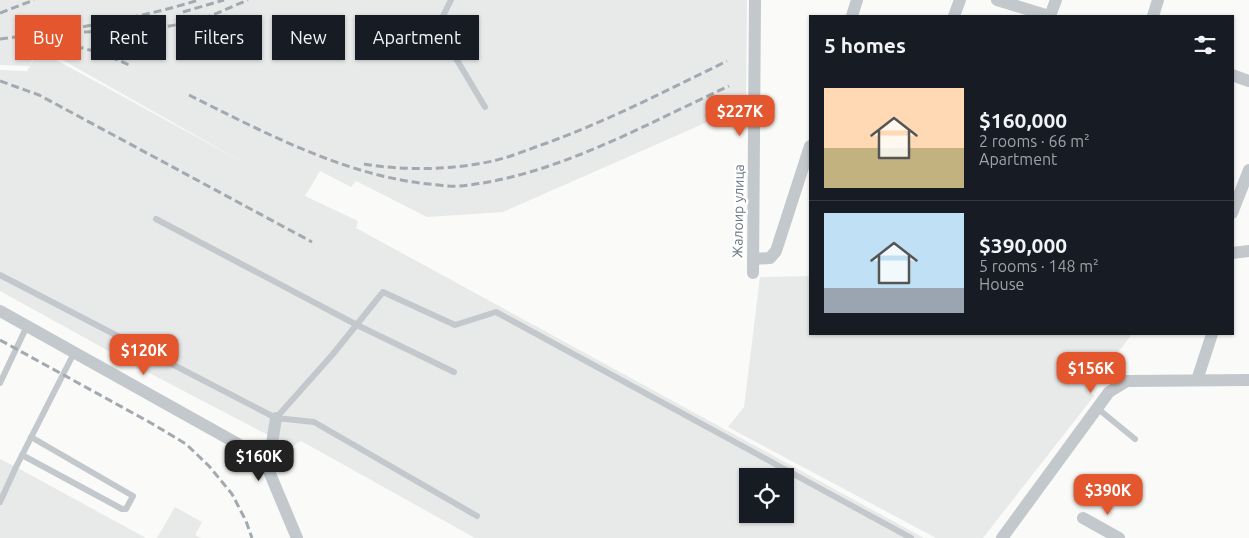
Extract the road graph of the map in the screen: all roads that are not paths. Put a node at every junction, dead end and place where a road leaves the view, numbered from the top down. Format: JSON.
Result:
{"nodes":[{"id":1,"x":451,"y":0,"type":"edge"},
{"id":2,"x":755,"y":0,"type":"edge"},
{"id":3,"x":857,"y":0,"type":"edge"},
{"id":4,"x":960,"y":0,"type":"edge"},
{"id":5,"x":997,"y":0,"type":"edge"},
{"id":6,"x":1056,"y":0,"type":"edge"},
{"id":7,"x":1158,"y":0,"type":"edge"},
{"id":8,"x":852,"y":15,"type":"edge"},
{"id":9,"x":954,"y":15,"type":"edge"},
{"id":10,"x":1046,"y":15,"type":"edge"},
{"id":11,"x":1049,"y":15,"type":"edge"},
{"id":12,"x":1153,"y":15,"type":"edge"},
{"id":13,"x":1234,"y":76,"type":"edge"},
{"id":14,"x":1249,"y":80,"type":"edge"},
{"id":15,"x":485,"y":107,"type":"dead end"},
{"id":16,"x":809,"y":149,"type":"edge"},
{"id":17,"x":1249,"y":170,"type":"edge"},
{"id":18,"x":1234,"y":208,"type":"edge"},
{"id":19,"x":156,"y":219,"type":"dead end"},
{"id":20,"x":1249,"y":251,"type":"edge"},
{"id":21,"x":1234,"y":253,"type":"edge"},
{"id":22,"x":753,"y":259,"type":"junction"},
{"id":23,"x":753,"y":273,"type":"dead end"},
{"id":24,"x":0,"y":276,"type":"edge"},
{"id":25,"x":0,"y":311,"type":"edge"},
{"id":26,"x":357,"y":325,"type":"junction"},
{"id":27,"x":27,"y":326,"type":"junction"},
{"id":28,"x":1212,"y":335,"type":"edge"},
{"id":29,"x":74,"y":353,"type":"junction"},
{"id":30,"x":454,"y":372,"type":"dead end"},
{"id":31,"x":1197,"y":380,"type":"junction"},
{"id":32,"x":1249,"y":380,"type":"edge"},
{"id":33,"x":0,"y":383,"type":"edge"},
{"id":34,"x":1097,"y":408,"type":"junction"},
{"id":35,"x":276,"y":418,"type":"junction"},
{"id":36,"x":31,"y":437,"type":"junction"},
{"id":37,"x":1135,"y":439,"type":"dead end"},
{"id":38,"x":22,"y":455,"type":"junction"},
{"id":39,"x":268,"y":469,"type":"junction"},
{"id":40,"x":0,"y":502,"type":"edge"},
{"id":41,"x":477,"y":516,"type":"dead end"},
{"id":42,"x":1083,"y":518,"type":"dead end"},
{"id":43,"x":297,"y":538,"type":"edge"},
{"id":44,"x":911,"y":538,"type":"edge"},
{"id":45,"x":1002,"y":538,"type":"edge"},
{"id":46,"x":1119,"y":538,"type":"edge"}],
"edges":[{"from":1,"to":15,"type":"lane"},
{"from":2,"to":22,"type":"street","name":"Жалоир улица"},
{"from":3,"to":8,"type":"street"},
{"from":4,"to":9,"type":"street"},
{"from":5,"to":10,"type":"street"},
{"from":6,"to":11,"type":"street"},
{"from":7,"to":12,"type":"street"},
{"from":13,"to":14,"type":"street"},
{"from":16,"to":22,"type":"street"},
{"from":17,"to":18,"type":"street"},
{"from":19,"to":26,"type":"lane"},
{"from":20,"to":21,"type":"street"},
{"from":22,"to":23,"type":"street","name":"Жалоир улица"},
{"from":24,"to":35,"type":"lane"},
{"from":25,"to":27,"type":"street"},
{"from":26,"to":30,"type":"lane"},
{"from":26,"to":35,"type":"lane"},
{"from":26,"to":44,"type":"lane"},
{"from":27,"to":29,"type":"street"},
{"from":27,"to":33,"type":"lane"},
{"from":28,"to":31,"type":"street"},
{"from":29,"to":36,"type":"lane"},
{"from":29,"to":39,"type":"street"},
{"from":31,"to":32,"type":"street"},
{"from":31,"to":34,"type":"street"},
{"from":34,"to":37,"type":"lane"},
{"from":34,"to":45,"type":"street"},
{"from":35,"to":39,"type":"street"},
{"from":35,"to":41,"type":"lane"},
{"from":36,"to":38,"type":"lane"},
{"from":36,"to":38,"type":"lane"},
{"from":38,"to":40,"type":"lane"},
{"from":39,"to":43,"type":"street"},
{"from":42,"to":46,"type":"street"}]}
